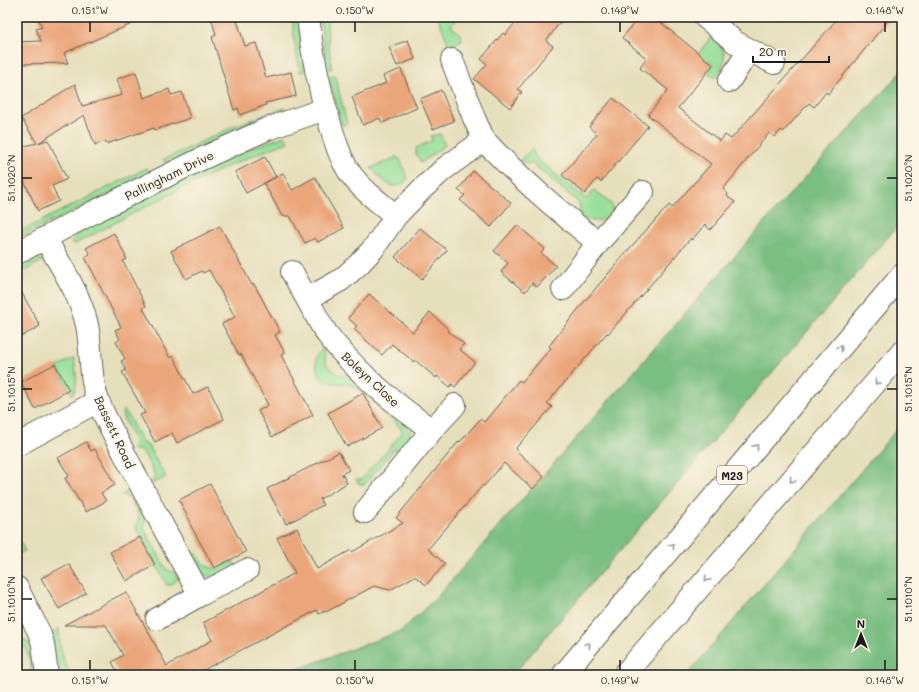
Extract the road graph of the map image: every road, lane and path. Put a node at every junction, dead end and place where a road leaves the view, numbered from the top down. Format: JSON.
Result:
{"nodes":[{"id":1,"x":308,"y":17,"type":"edge"},
{"id":2,"x":705,"y":17,"type":"edge"},
{"id":3,"x":749,"y":50,"type":"junction"},
{"id":4,"x":452,"y":60,"type":"dead end"},
{"id":5,"x":774,"y":63,"type":"dead end"},
{"id":6,"x":729,"y":81,"type":"dead end"},
{"id":7,"x":325,"y":109,"type":"junction"},
{"id":8,"x":484,"y":140,"type":"junction"},
{"id":9,"x":643,"y":192,"type":"dead end"},
{"id":10,"x":396,"y":216,"type":"junction"},
{"id":11,"x":45,"y":238,"type":"junction"},
{"id":12,"x":598,"y":243,"type":"junction"},
{"id":13,"x":17,"y":253,"type":"edge"},
{"id":14,"x":292,"y":272,"type":"dead end"},
{"id":15,"x":902,"y":275,"type":"edge"},
{"id":16,"x":563,"y":289,"type":"dead end"},
{"id":17,"x":307,"y":300,"type":"junction"},
{"id":18,"x":902,"y":352,"type":"edge"},
{"id":19,"x":98,"y":401,"type":"junction"},
{"id":20,"x":455,"y":405,"type":"dead end"},
{"id":21,"x":432,"y":430,"type":"junction"},
{"id":22,"x":17,"y":446,"type":"edge"},
{"id":23,"x":365,"y":512,"type":"dead end"},
{"id":24,"x":247,"y":570,"type":"dead end"},
{"id":25,"x":17,"y":588,"type":"edge"},
{"id":26,"x":200,"y":595,"type":"junction"},
{"id":27,"x":157,"y":619,"type":"dead end"},
{"id":28,"x":47,"y":675,"type":"edge"},
{"id":29,"x":563,"y":675,"type":"edge"},
{"id":30,"x":624,"y":675,"type":"edge"}],
"edges":[{"from":1,"to":7,"type":"main road"},
{"from":2,"to":3,"type":"main road"},
{"from":3,"to":5,"type":"main road"},
{"from":3,"to":6,"type":"main road"},
{"from":4,"to":8,"type":"main road"},
{"from":7,"to":10,"type":"main road"},
{"from":7,"to":11,"type":"main road","name":"Pallingham Drive"},
{"from":8,"to":10,"type":"main road"},
{"from":8,"to":12,"type":"main road"},
{"from":9,"to":12,"type":"main road"},
{"from":10,"to":17,"type":"main road"},
{"from":11,"to":13,"type":"main road","name":"Pallingham Drive"},
{"from":11,"to":19,"type":"main road","name":"Bassett Road"},
{"from":12,"to":16,"type":"main road"},
{"from":14,"to":17,"type":"main road","name":"Boleyn Close"},
{"from":29,"to":15,"type":"main road","number":"M23","one_way":true},
{"from":17,"to":21,"type":"main road","name":"Boleyn Close"},
{"from":18,"to":30,"type":"main road","one_way":true},
{"from":19,"to":22,"type":"main road"},
{"from":19,"to":26,"type":"main road","name":"Bassett Road"},
{"from":20,"to":21,"type":"main road"},
{"from":21,"to":23,"type":"main road"},
{"from":24,"to":26,"type":"main road"},
{"from":25,"to":28,"type":"main road"},
{"from":26,"to":27,"type":"main road"}]}
